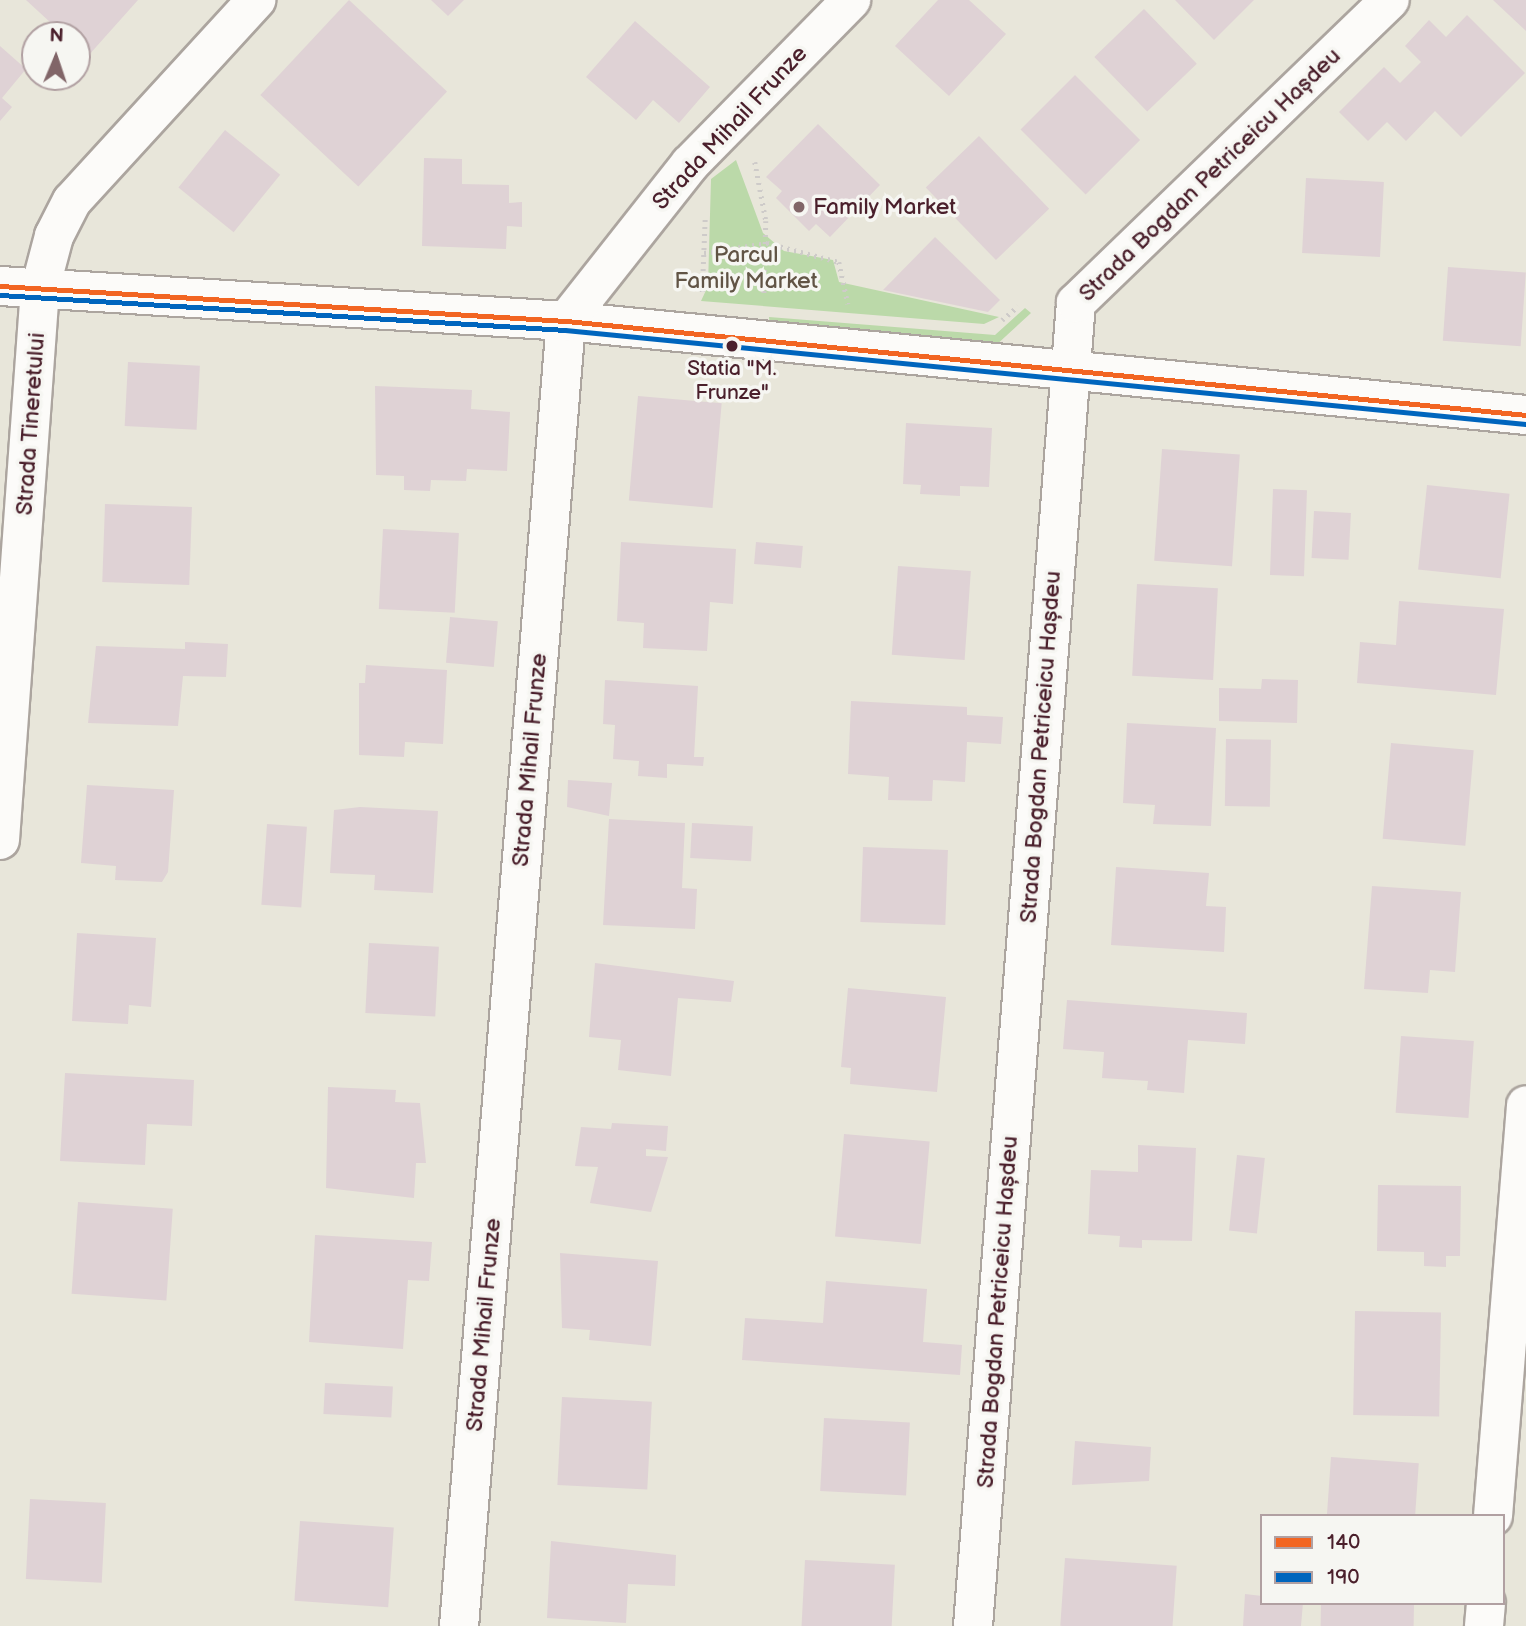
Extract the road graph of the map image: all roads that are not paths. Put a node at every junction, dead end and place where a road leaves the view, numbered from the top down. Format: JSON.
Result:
{"nodes":[{"id":1,"x":256,"y":0,"type":"edge"},
{"id":2,"x":851,"y":0,"type":"edge"},
{"id":3,"x":1390,"y":0,"type":"edge"},
{"id":4,"x":0,"y":286,"type":"edge"},
{"id":5,"x":40,"y":289,"type":"junction"},
{"id":6,"x":566,"y":321,"type":"junction"},
{"id":7,"x":1070,"y":373,"type":"junction"},
{"id":8,"x":1526,"y":415,"type":"edge"},
{"id":9,"x":0,"y":840,"type":"edge"},
{"id":10,"x":1526,"y":1105,"type":"edge"},
{"id":11,"x":1493,"y":1514,"type":"edge"},
{"id":12,"x":1486,"y":1605,"type":"edge"},
{"id":13,"x":459,"y":1626,"type":"edge"},
{"id":14,"x":973,"y":1626,"type":"edge"},
{"id":15,"x":1484,"y":1626,"type":"edge"}],
"edges":[{"from":1,"to":5,"type":"street","name":"Strada Tineretului"},
{"from":2,"to":6,"type":"street","name":"Strada Mihail Frunze"},
{"from":3,"to":7,"type":"street","name":"Strada Bogdan Petriceicu Hașdeu"},
{"from":4,"to":5,"type":"street"},
{"from":5,"to":6,"type":"street"},
{"from":5,"to":9,"type":"street","name":"Strada Tineretului"},
{"from":6,"to":7,"type":"street"},
{"from":6,"to":13,"type":"street","name":"Strada Mihail Frunze"},
{"from":7,"to":8,"type":"street"},
{"from":7,"to":14,"type":"street","name":"Strada Bogdan Petriceicu Hașdeu"},
{"from":10,"to":11,"type":"street"},
{"from":12,"to":15,"type":"street"}]}
